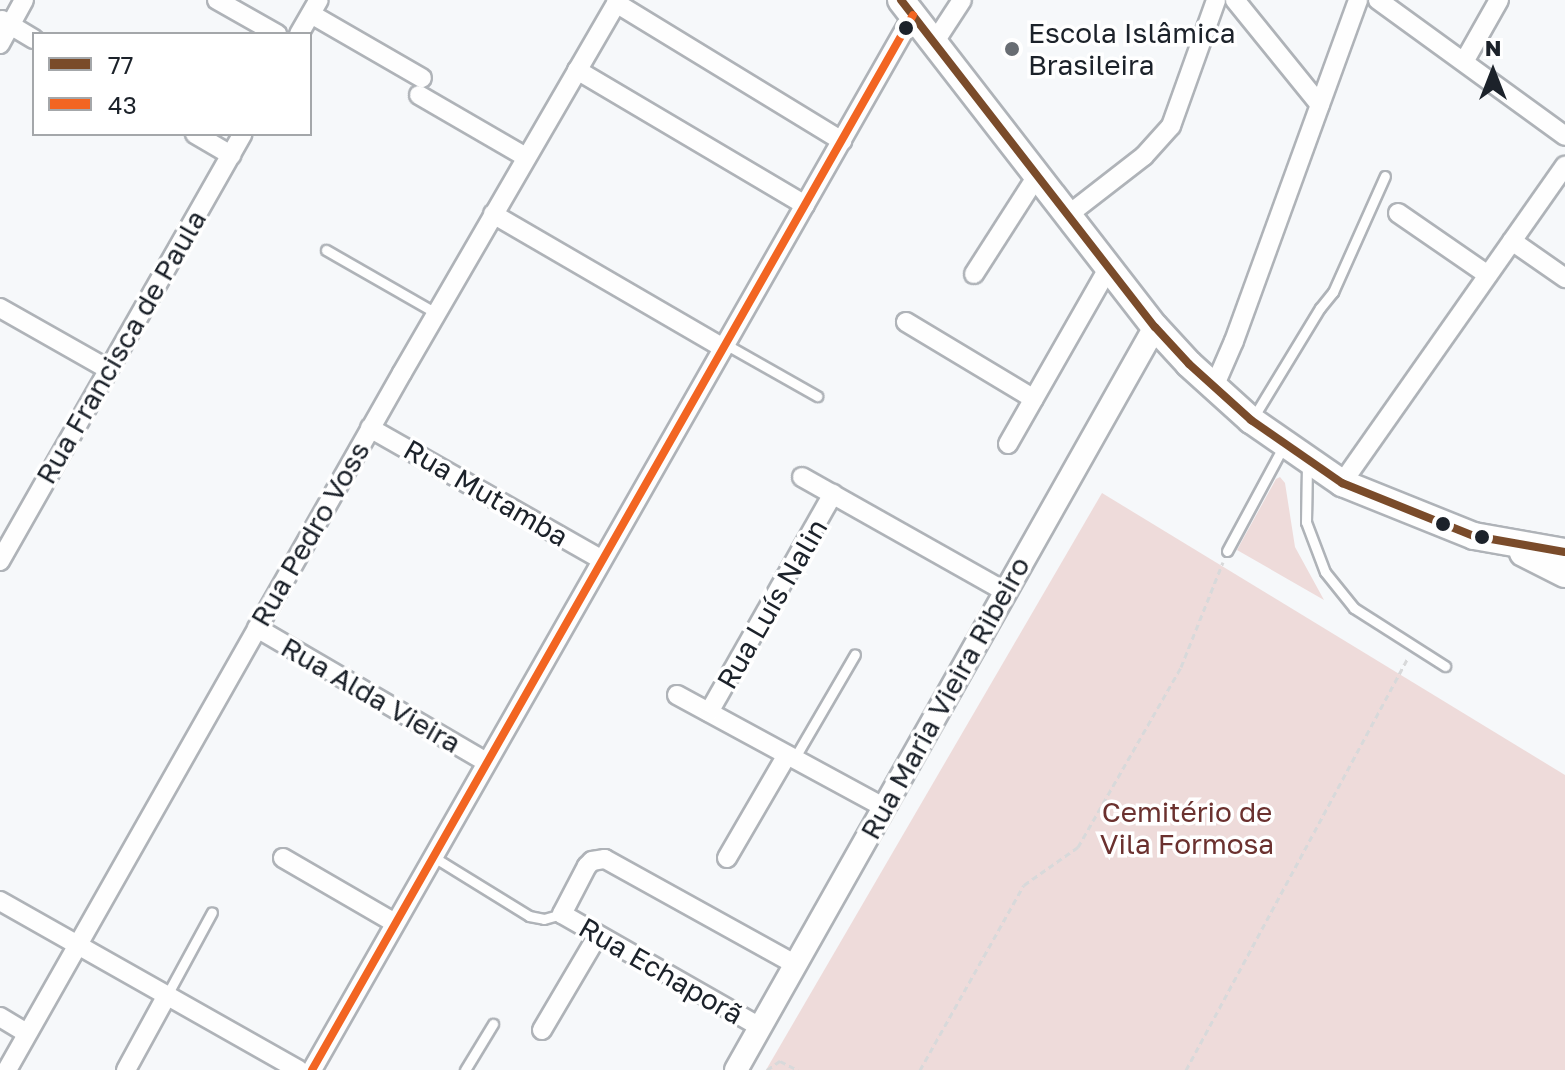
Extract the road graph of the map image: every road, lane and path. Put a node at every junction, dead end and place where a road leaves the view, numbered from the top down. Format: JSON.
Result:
{"nodes":[{"id":1,"x":24,"y":0,"type":"edge"},
{"id":2,"x":217,"y":0,"type":"edge"},
{"id":3,"x":962,"y":0,"type":"edge"},
{"id":4,"x":1216,"y":0,"type":"edge"},
{"id":5,"x":1235,"y":0,"type":"edge"},
{"id":6,"x":1358,"y":0,"type":"edge"},
{"id":7,"x":1378,"y":0,"type":"edge"},
{"id":8,"x":1499,"y":0,"type":"edge"},
{"id":9,"x":617,"y":2,"type":"edge"},
{"id":10,"x":315,"y":7,"type":"edge"},
{"id":11,"x":907,"y":8,"type":"edge"},
{"id":12,"x":5,"y":22,"type":"edge"},
{"id":13,"x":273,"y":32,"type":"edge"},
{"id":14,"x":300,"y":32,"type":"edge"},
{"id":15,"x":32,"y":38,"type":"edge"},
{"id":16,"x":934,"y":43,"type":"junction"},
{"id":17,"x":0,"y":44,"type":"edge"},
{"id":18,"x":1465,"y":60,"type":"junction"},
{"id":19,"x":577,"y":70,"type":"junction"},
{"id":20,"x":1320,"y":105,"type":"junction"},
{"id":21,"x":198,"y":136,"type":"edge"},
{"id":22,"x":242,"y":136,"type":"edge"},
{"id":23,"x":1565,"y":136,"type":"edge"},
{"id":24,"x":842,"y":141,"type":"junction"},
{"id":25,"x":231,"y":155,"type":"junction"},
{"id":26,"x":526,"y":157,"type":"junction"},
{"id":27,"x":1565,"y":166,"type":"edge"},
{"id":28,"x":1037,"y":176,"type":"junction"},
{"id":29,"x":1385,"y":176,"type":"dead end"},
{"id":30,"x":805,"y":205,"type":"junction"},
{"id":31,"x":1398,"y":213,"type":"dead end"},
{"id":32,"x":493,"y":214,"type":"junction"},
{"id":33,"x":1068,"y":215,"type":"junction"},
{"id":34,"x":1512,"y":241,"type":"junction"},
{"id":35,"x":326,"y":250,"type":"dead end"},
{"id":36,"x":1109,"y":267,"type":"junction"},
{"id":37,"x":974,"y":274,"type":"dead end"},
{"id":38,"x":1488,"y":275,"type":"junction"},
{"id":39,"x":1565,"y":278,"type":"edge"},
{"id":40,"x":0,"y":308,"type":"edge"},
{"id":41,"x":436,"y":313,"type":"junction"},
{"id":42,"x":906,"y":322,"type":"dead end"},
{"id":43,"x":1155,"y":327,"type":"junction"},
{"id":44,"x":724,"y":346,"type":"junction"},
{"id":45,"x":108,"y":369,"type":"junction"},
{"id":46,"x":1214,"y":387,"type":"junction"},
{"id":47,"x":817,"y":396,"type":"dead end"},
{"id":48,"x":1034,"y":399,"type":"junction"},
{"id":49,"x":1251,"y":420,"type":"junction"},
{"id":50,"x":370,"y":428,"type":"junction"},
{"id":51,"x":1008,"y":444,"type":"dead end"},
{"id":52,"x":1284,"y":445,"type":"junction"},
{"id":53,"x":1308,"y":462,"type":"junction"},
{"id":54,"x":802,"y":477,"type":"dead end"},
{"id":55,"x":1342,"y":483,"type":"junction"},
{"id":56,"x":833,"y":494,"type":"junction"},
{"id":57,"x":1227,"y":551,"type":"joint"},
{"id":58,"x":601,"y":559,"type":"junction"},
{"id":59,"x":0,"y":561,"type":"edge"},
{"id":60,"x":1563,"y":563,"type":"edge"},
{"id":61,"x":1004,"y":591,"type":"junction"},
{"id":62,"x":257,"y":628,"type":"junction"},
{"id":63,"x":1414,"y":647,"type":"junction"},
{"id":64,"x":855,"y":654,"type":"dead end"},
{"id":65,"x":1445,"y":666,"type":"dead end"},
{"id":66,"x":677,"y":695,"type":"dead end"},
{"id":67,"x":709,"y":712,"type":"junction"},
{"id":68,"x":790,"y":757,"type":"junction"},
{"id":69,"x":486,"y":762,"type":"junction"},
{"id":70,"x":883,"y":807,"type":"junction"},
{"id":71,"x":432,"y":856,"type":"junction"},
{"id":72,"x":283,"y":858,"type":"dead end"},
{"id":73,"x":727,"y":858,"type":"dead end"},
{"id":74,"x":0,"y":901,"type":"edge"},
{"id":75,"x":212,"y":912,"type":"dead end"},
{"id":76,"x":562,"y":914,"type":"junction"},
{"id":77,"x":395,"y":923,"type":"junction"},
{"id":78,"x":598,"y":935,"type":"junction"},
{"id":79,"x":77,"y":944,"type":"junction"},
{"id":80,"x":796,"y":965,"type":"junction"},
{"id":81,"x":167,"y":995,"type":"junction"},
{"id":82,"x":0,"y":1017,"type":"edge"},
{"id":83,"x":493,"y":1024,"type":"dead end"},
{"id":84,"x":760,"y":1027,"type":"junction"},
{"id":85,"x":542,"y":1030,"type":"dead end"},
{"id":86,"x":27,"y":1033,"type":"junction"},
{"id":87,"x":7,"y":1070,"type":"edge"},
{"id":88,"x":126,"y":1070,"type":"edge"},
{"id":89,"x":299,"y":1070,"type":"edge"},
{"id":90,"x":312,"y":1070,"type":"edge"},
{"id":91,"x":465,"y":1070,"type":"edge"},
{"id":92,"x":736,"y":1070,"type":"edge"},
{"id":93,"x":767,"y":1070,"type":"edge"},
{"id":94,"x":798,"y":1070,"type":"edge"},
{"id":95,"x":920,"y":1070,"type":"edge"},
{"id":96,"x":1186,"y":1070,"type":"edge"}],
"edges":[{"from":1,"to":12,"type":"street"},
{"from":2,"to":13,"type":"street"},
{"from":3,"to":16,"type":"street"},
{"from":4,"to":33,"type":"street"},
{"from":5,"to":20,"type":"street"},
{"from":6,"to":20,"type":"street"},
{"from":7,"to":18,"type":"street"},
{"from":8,"to":18,"type":"street"},
{"from":9,"to":19,"type":"street","name":"Rua Pedro Voss"},
{"from":9,"to":24,"type":"street"},
{"from":10,"to":14,"type":"street"},
{"from":10,"to":26,"type":"street"},
{"from":11,"to":16,"type":"main road"},
{"from":11,"to":24,"type":"street"},
{"from":12,"to":15,"type":"street"},
{"from":12,"to":17,"type":"street"},
{"from":16,"to":28,"type":"main road"},
{"from":18,"to":23,"type":"street"},
{"from":19,"to":26,"type":"street","name":"Rua Pedro Voss"},
{"from":19,"to":30,"type":"street"},
{"from":20,"to":46,"type":"street"},
{"from":21,"to":25,"type":"street"},
{"from":22,"to":25,"type":"street","name":"Rua Francisca de Paula"},
{"from":24,"to":30,"type":"street"},
{"from":25,"to":45,"type":"street","name":"Rua Francisca de Paula"},
{"from":26,"to":32,"type":"street","name":"Rua Pedro Voss"},
{"from":27,"to":34,"type":"street"},
{"from":28,"to":33,"type":"main road"},
{"from":28,"to":37,"type":"street"},
{"from":29,"to":49,"type":"lane"},
{"from":30,"to":44,"type":"street"},
{"from":31,"to":38,"type":"street"},
{"from":32,"to":41,"type":"street","name":"Rua Pedro Voss"},
{"from":32,"to":44,"type":"street"},
{"from":33,"to":36,"type":"main road"},
{"from":34,"to":38,"type":"street"},
{"from":34,"to":39,"type":"street"},
{"from":35,"to":41,"type":"lane"},
{"from":36,"to":43,"type":"main road"},
{"from":36,"to":48,"type":"street"},
{"from":38,"to":55,"type":"street"},
{"from":40,"to":45,"type":"street"},
{"from":41,"to":50,"type":"street","name":"Rua Pedro Voss"},
{"from":42,"to":48,"type":"street"},
{"from":43,"to":46,"type":"main road"},
{"from":43,"to":61,"type":"street","name":"Rua Maria Vieira Ribeiro"},
{"from":44,"to":47,"type":"lane"},
{"from":44,"to":58,"type":"street"},
{"from":45,"to":59,"type":"street","name":"Rua Francisca de Paula"},
{"from":46,"to":49,"type":"main road"},
{"from":48,"to":51,"type":"street"},
{"from":49,"to":52,"type":"main road"},
{"from":50,"to":58,"type":"street","name":"Rua Mutamba"},
{"from":50,"to":62,"type":"street","name":"Rua Pedro Voss"},
{"from":52,"to":53,"type":"main road"},
{"from":52,"to":57,"type":"lane"},
{"from":53,"to":55,"type":"main road"},
{"from":53,"to":63,"type":"lane"},
{"from":54,"to":56,"type":"street"},
{"from":55,"to":60,"type":"main road"},
{"from":56,"to":61,"type":"street"},
{"from":56,"to":67,"type":"street","name":"Rua Luís Nalin"},
{"from":57,"to":95,"type":"path"},
{"from":58,"to":69,"type":"street"},
{"from":61,"to":70,"type":"street","name":"Rua Maria Vieira Ribeiro"},
{"from":62,"to":69,"type":"street","name":"Rua Alda Vieira"},
{"from":62,"to":79,"type":"street","name":"Rua Pedro Voss"},
{"from":63,"to":65,"type":"lane"},
{"from":63,"to":96,"type":"path"},
{"from":64,"to":68,"type":"lane"},
{"from":66,"to":67,"type":"street"},
{"from":67,"to":68,"type":"street"},
{"from":68,"to":70,"type":"street"},
{"from":68,"to":73,"type":"street"},
{"from":69,"to":71,"type":"street"},
{"from":70,"to":80,"type":"street","name":"Rua Maria Vieira Ribeiro"},
{"from":71,"to":76,"type":"lane"},
{"from":71,"to":77,"type":"street"},
{"from":72,"to":77,"type":"street"},
{"from":74,"to":79,"type":"street"},
{"from":75,"to":81,"type":"lane"},
{"from":76,"to":78,"type":"street","name":"Rua Echaporã"},
{"from":76,"to":80,"type":"street"},
{"from":77,"to":90,"type":"street"},
{"from":78,"to":84,"type":"street","name":"Rua Echaporã"},
{"from":78,"to":85,"type":"street"},
{"from":79,"to":81,"type":"street"},
{"from":79,"to":86,"type":"street","name":"Rua Pedro Voss"},
{"from":80,"to":84,"type":"street","name":"Rua Maria Vieira Ribeiro"},
{"from":81,"to":88,"type":"street"},
{"from":81,"to":89,"type":"street"},
{"from":82,"to":86,"type":"street"},
{"from":83,"to":91,"type":"lane"},
{"from":84,"to":92,"type":"street","name":"Rua Maria Vieira Ribeiro"},
{"from":86,"to":87,"type":"street","name":"Rua Pedro Voss"},
{"from":93,"to":94,"type":"path"}]}
